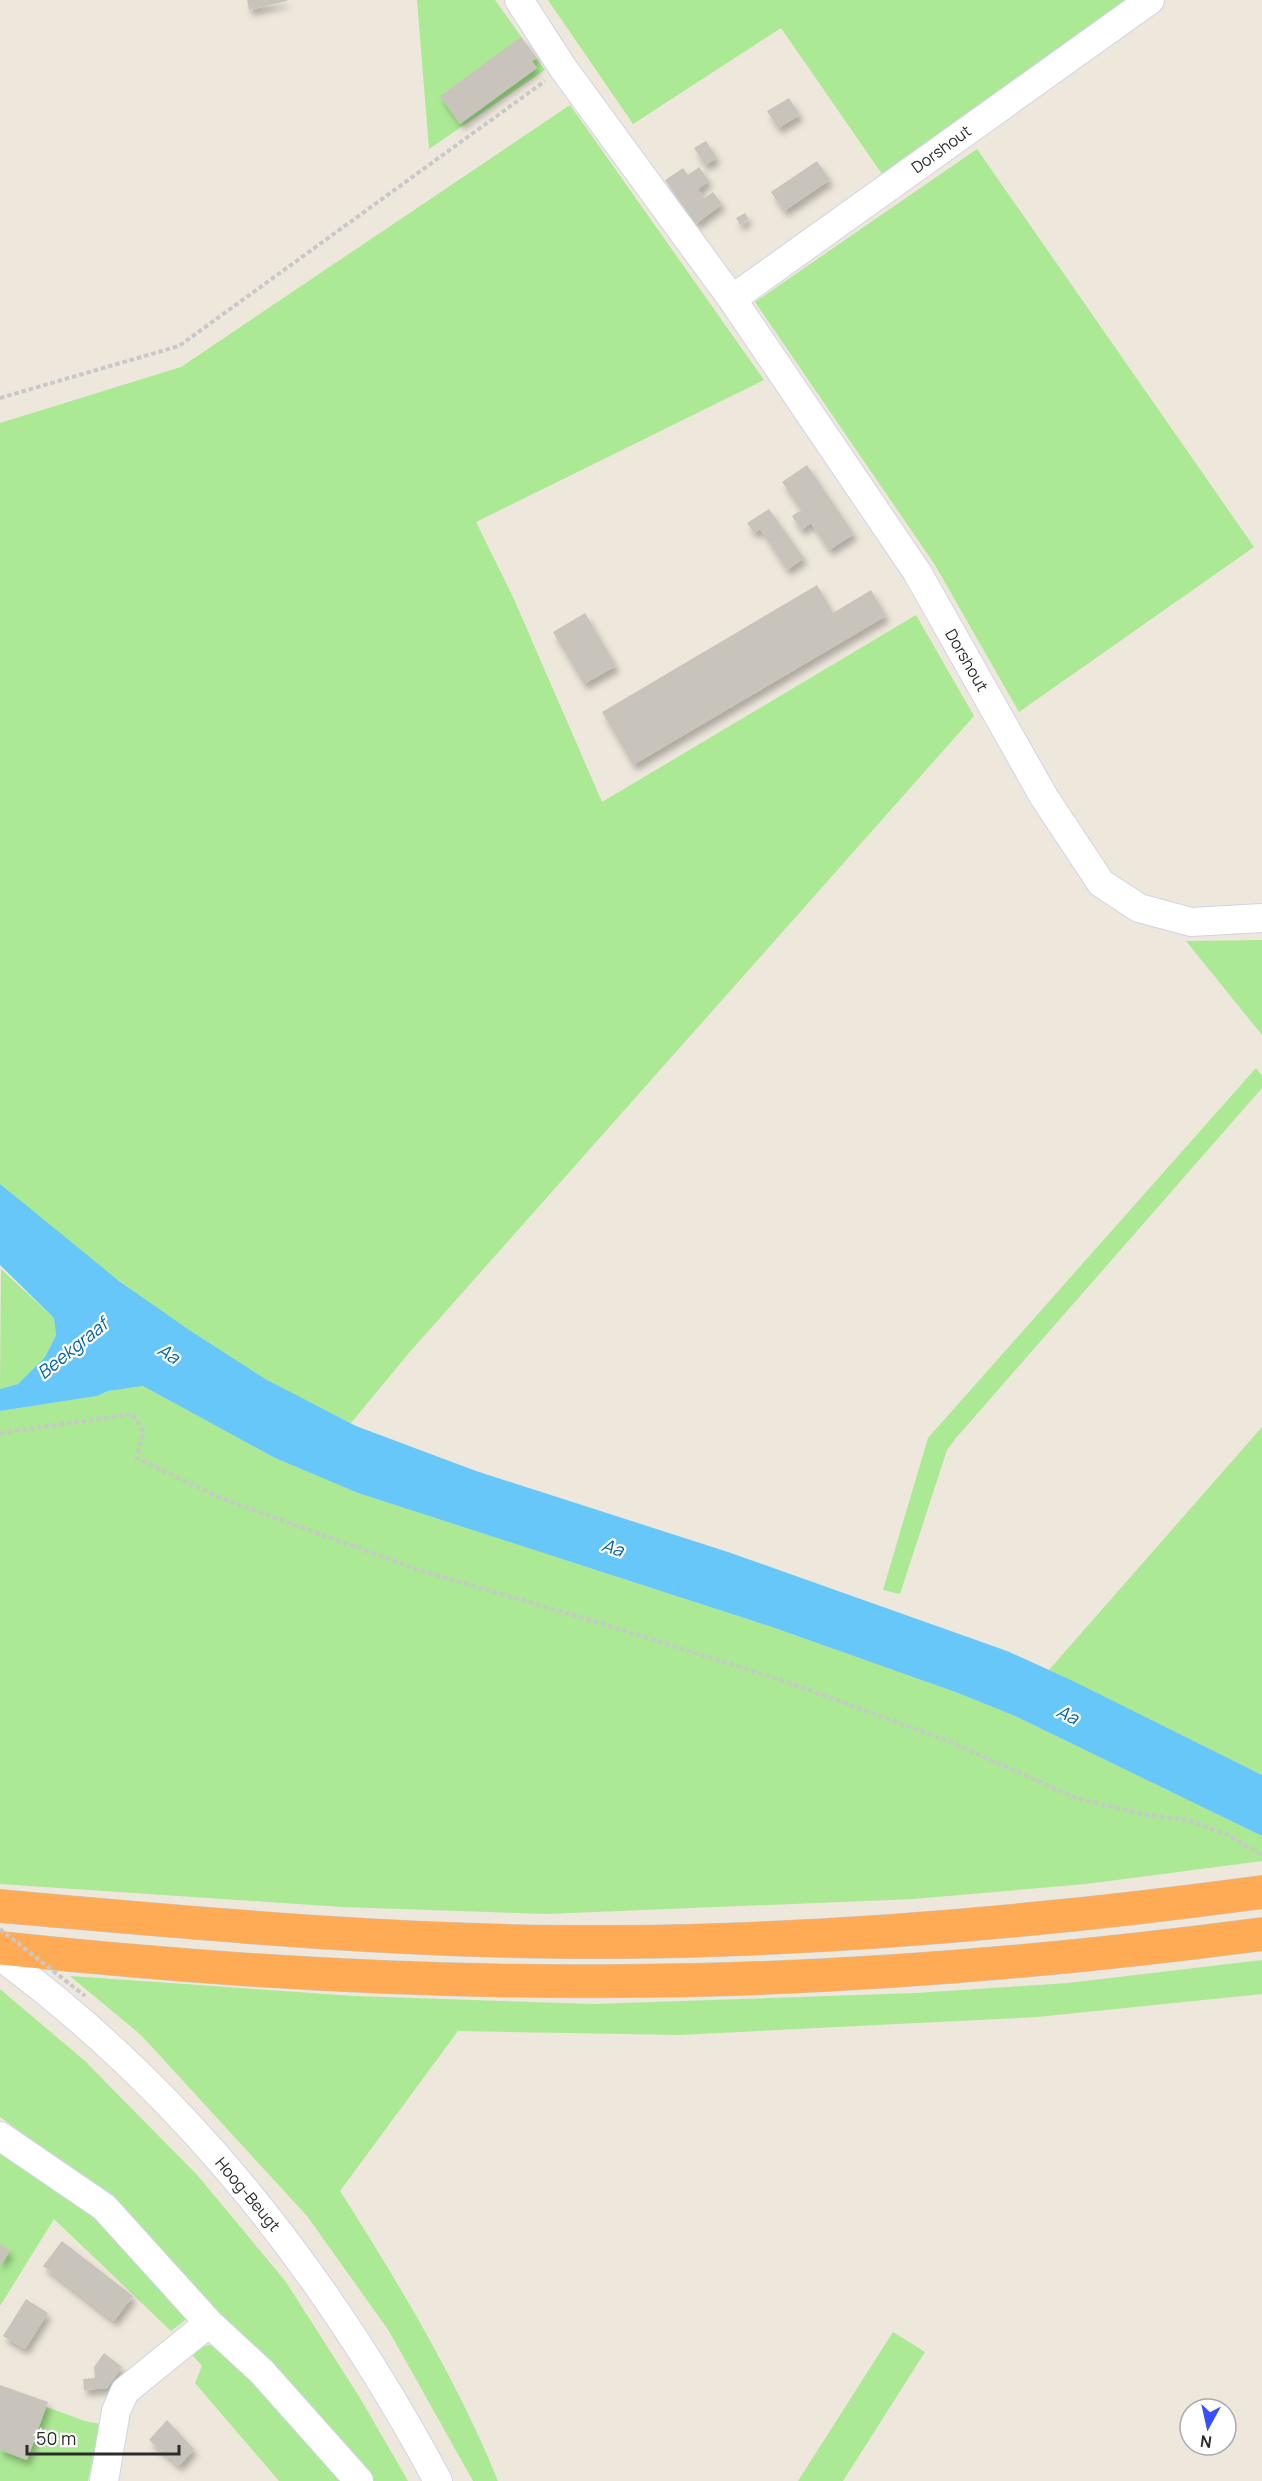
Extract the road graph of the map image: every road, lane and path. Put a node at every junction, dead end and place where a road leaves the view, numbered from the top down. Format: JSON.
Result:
{"nodes":[{"id":1,"x":519,"y":0,"type":"edge"},
{"id":2,"x":1150,"y":0,"type":"edge"},
{"id":3,"x":563,"y":68,"type":"junction"},
{"id":4,"x":732,"y":299,"type":"junction"},
{"id":5,"x":0,"y":398,"type":"edge"},
{"id":6,"x":1262,"y":918,"type":"edge"},
{"id":7,"x":0,"y":1433,"type":"edge"},
{"id":8,"x":1262,"y":1855,"type":"edge"},
{"id":9,"x":1262,"y":1892,"type":"edge"},
{"id":10,"x":0,"y":1906,"type":"edge"},
{"id":11,"x":0,"y":1929,"type":"edge"},
{"id":12,"x":1262,"y":1934,"type":"edge"},
{"id":13,"x":0,"y":1948,"type":"edge"},
{"id":14,"x":0,"y":1956,"type":"edge"},
{"id":15,"x":77,"y":2005,"type":"junction"},
{"id":16,"x":0,"y":2136,"type":"edge"},
{"id":17,"x":209,"y":2323,"type":"junction"},
{"id":18,"x":104,"y":2481,"type":"edge"},
{"id":19,"x":359,"y":2481,"type":"edge"},
{"id":20,"x":438,"y":2481,"type":"edge"}],
"edges":[{"from":1,"to":3,"type":"street","name":"Dorshout"},
{"from":2,"to":4,"type":"street","name":"Dorshout"},
{"from":3,"to":4,"type":"street","name":"Dorshout"},
{"from":3,"to":5,"type":"path"},
{"from":4,"to":6,"type":"street","name":"Dorshout"},
{"from":7,"to":8,"type":"path"},
{"from":9,"to":10,"type":"highway"},
{"from":11,"to":15,"type":"path","bridge":true},
{"from":12,"to":13,"type":"highway"},
{"from":14,"to":15,"type":"street","name":"Hoog-Beugt"},
{"from":15,"to":20,"type":"street","name":"Hoog-Beugt"},
{"from":16,"to":17,"type":"street"},
{"from":17,"to":18,"type":"street"},
{"from":17,"to":19,"type":"street"}]}
